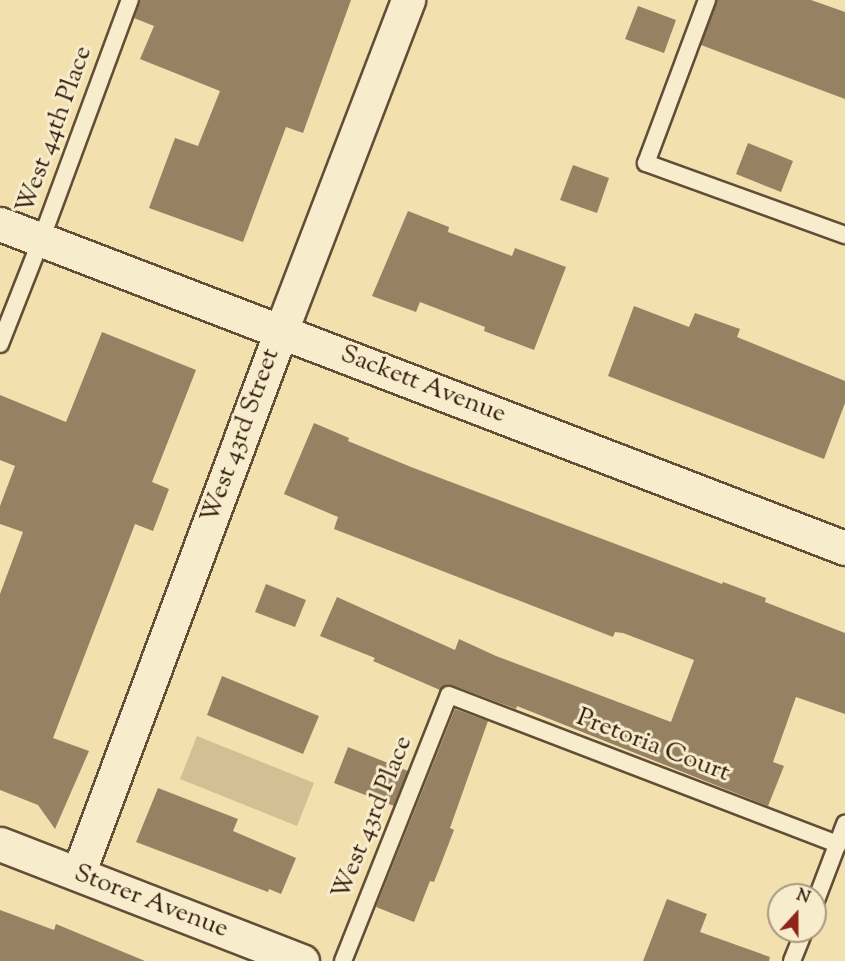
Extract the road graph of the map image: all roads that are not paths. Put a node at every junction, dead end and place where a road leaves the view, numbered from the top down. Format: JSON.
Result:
{"nodes":[{"id":1,"x":130,"y":0,"type":"edge"},
{"id":2,"x":408,"y":0,"type":"edge"},
{"id":3,"x":707,"y":0,"type":"edge"},
{"id":4,"x":0,"y":224,"type":"edge"},
{"id":5,"x":845,"y":235,"type":"edge"},
{"id":6,"x":41,"y":240,"type":"junction"},
{"id":7,"x":281,"y":331,"type":"junction"},
{"id":8,"x":0,"y":344,"type":"edge"},
{"id":9,"x":845,"y":548,"type":"edge"},
{"id":10,"x":449,"y":695,"type":"joint"},
{"id":11,"x":845,"y":824,"type":"edge"},
{"id":12,"x":0,"y":844,"type":"edge"},
{"id":13,"x":838,"y":844,"type":"junction"},
{"id":14,"x":78,"y":874,"type":"junction"},
{"id":15,"x":823,"y":883,"type":"edge"},
{"id":16,"x":799,"y":943,"type":"edge"},
{"id":17,"x":302,"y":961,"type":"edge"},
{"id":18,"x":343,"y":961,"type":"edge"},
{"id":19,"x":792,"y":961,"type":"edge"}],
"edges":[{"from":1,"to":6,"type":"lane","name":"West 44th Place"},
{"from":2,"to":7,"type":"street","name":"West 43rd Street"},
{"from":3,"to":5,"type":"lane"},
{"from":4,"to":6,"type":"street","name":"Sackett Avenue"},
{"from":6,"to":7,"type":"street","name":"Sackett Avenue"},
{"from":6,"to":8,"type":"lane","name":"West 44th Place"},
{"from":7,"to":9,"type":"street","name":"Sackett Avenue"},
{"from":7,"to":14,"type":"street","name":"West 43rd Street"},
{"from":10,"to":13,"type":"lane","name":"Pretoria Court"},
{"from":10,"to":18,"type":"lane","name":"West 43rd Place"},
{"from":11,"to":13,"type":"lane"},
{"from":12,"to":14,"type":"street","name":"Storer Avenue"},
{"from":13,"to":15,"type":"lane"},
{"from":14,"to":17,"type":"street","name":"Storer Avenue"},
{"from":16,"to":19,"type":"lane"}]}
